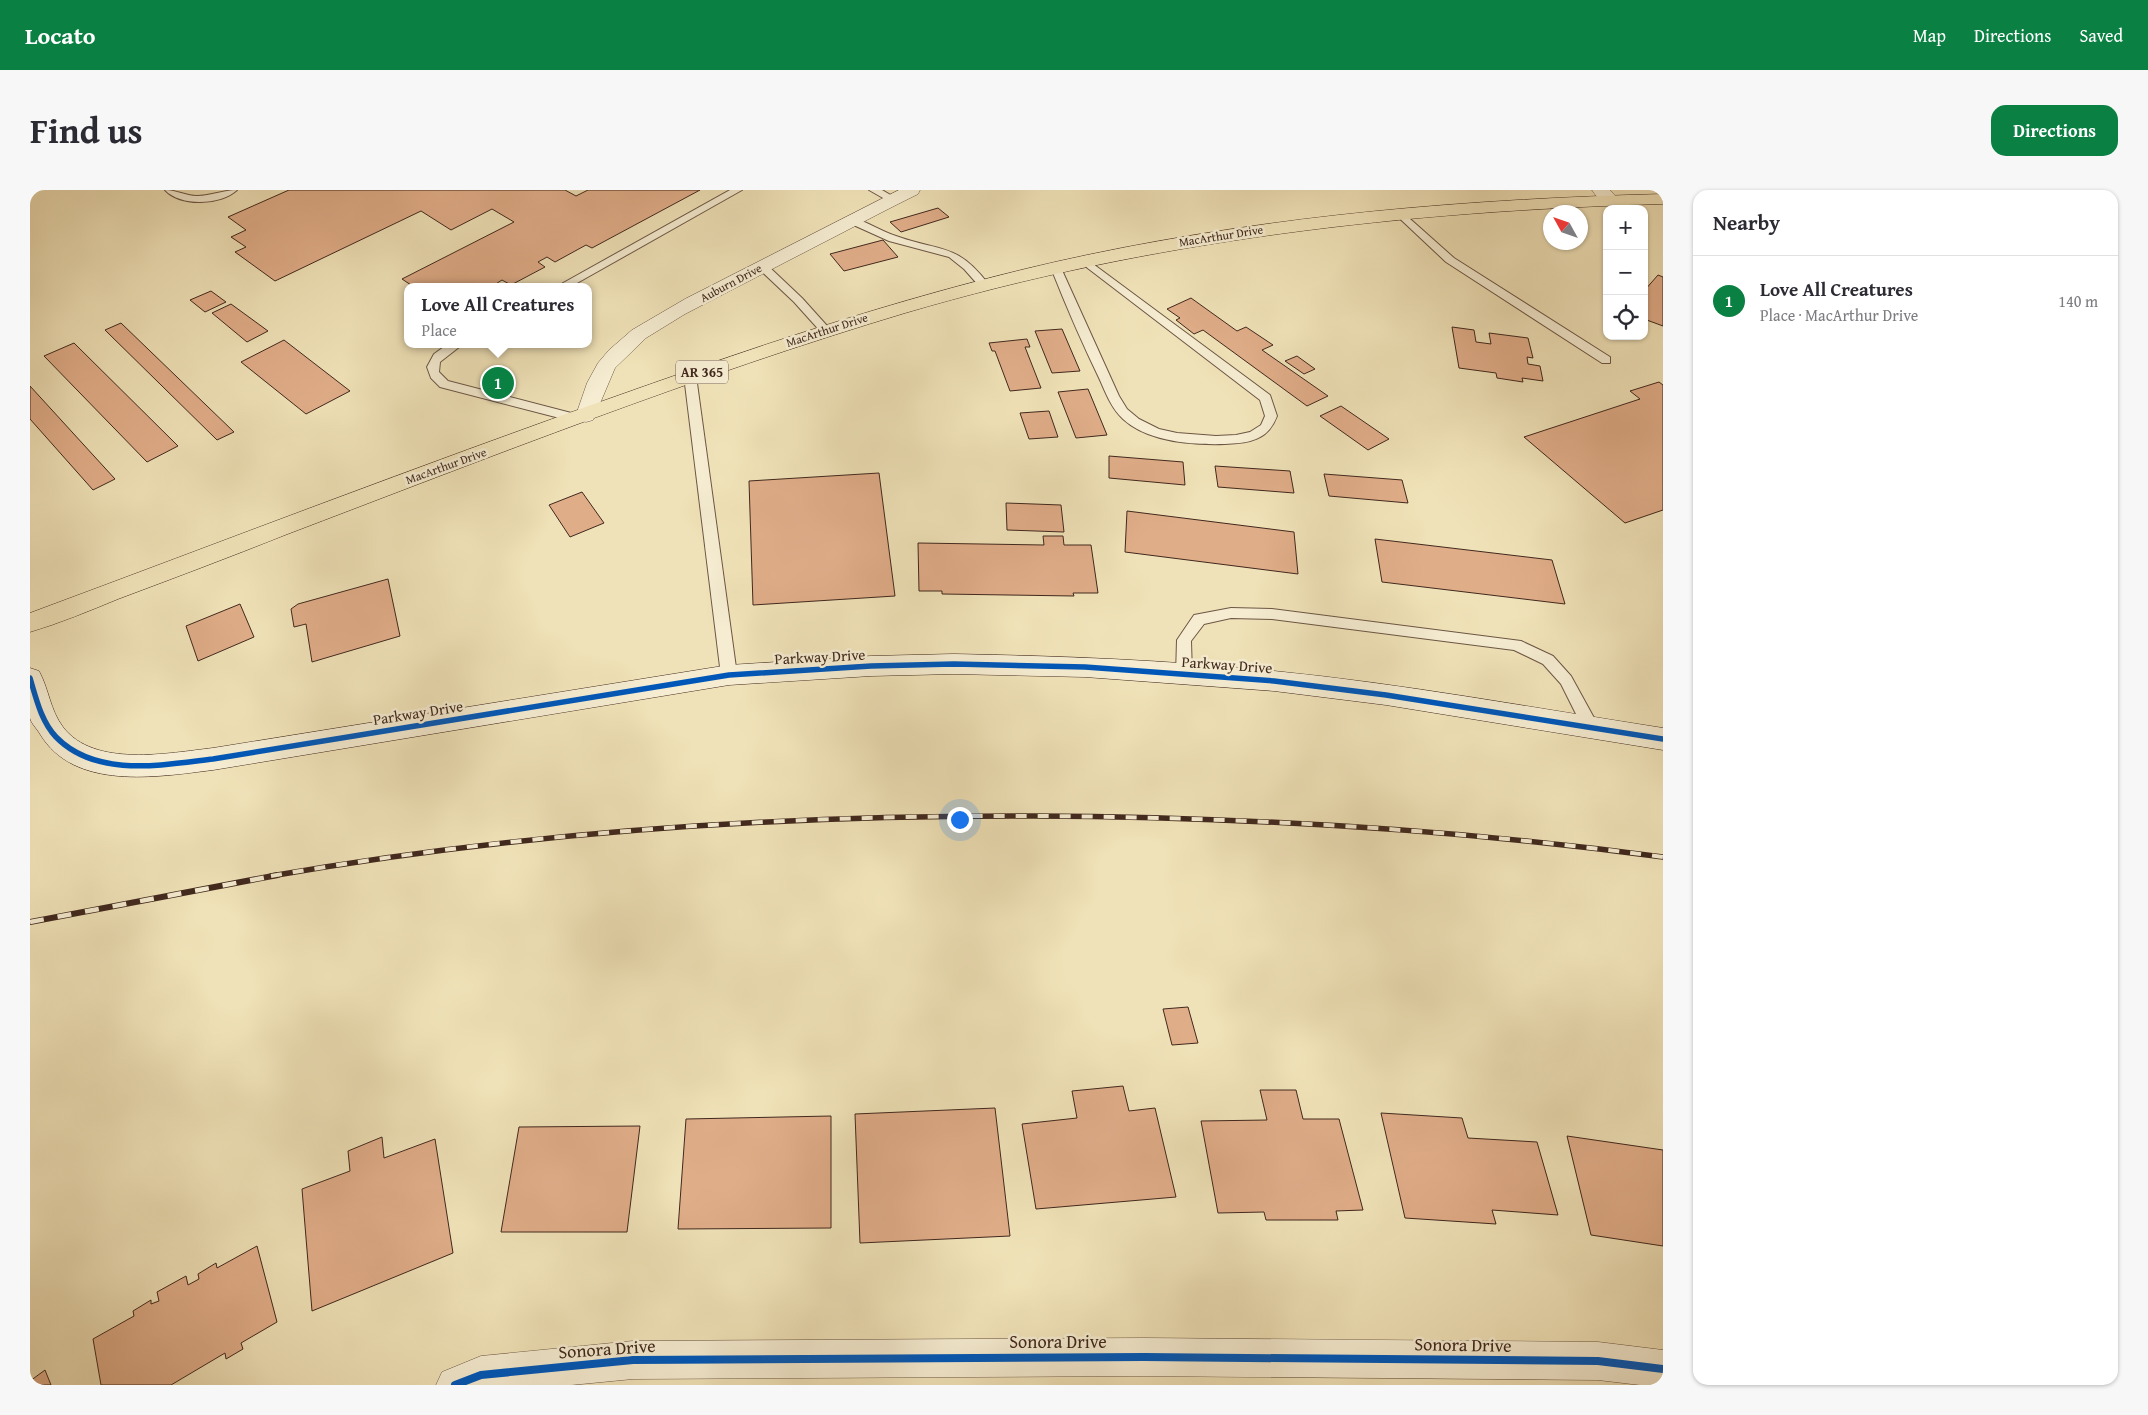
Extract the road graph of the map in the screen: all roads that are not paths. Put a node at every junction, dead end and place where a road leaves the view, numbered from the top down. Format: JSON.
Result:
{"nodes":[{"id":1,"x":170,"y":190,"type":"edge"},
{"id":2,"x":232,"y":190,"type":"edge"},
{"id":3,"x":737,"y":190,"type":"edge"},
{"id":4,"x":874,"y":190,"type":"edge"},
{"id":5,"x":912,"y":190,"type":"edge"},
{"id":6,"x":1605,"y":195,"type":"edge"},
{"id":7,"x":1663,"y":199,"type":"edge"},
{"id":8,"x":894,"y":200,"type":"junction"},
{"id":9,"x":1400,"y":213,"type":"junction"},
{"id":10,"x":853,"y":221,"type":"junction"},
{"id":11,"x":1085,"y":261,"type":"junction"},
{"id":12,"x":762,"y":266,"type":"junction"},
{"id":13,"x":1056,"y":268,"type":"junction"},
{"id":14,"x":568,"y":283,"type":"edge"},
{"id":15,"x":984,"y":285,"type":"junction"},
{"id":16,"x":825,"y":330,"type":"junction"},
{"id":17,"x":450,"y":348,"type":"edge"},
{"id":18,"x":1606,"y":360,"type":"dead end"},
{"id":19,"x":690,"y":376,"type":"junction"},
{"id":20,"x":580,"y":416,"type":"junction"},
{"id":21,"x":30,"y":623,"type":"edge"},
{"id":22,"x":729,"y":675,"type":"junction"},
{"id":23,"x":1184,"y":675,"type":"junction"},
{"id":24,"x":30,"y":678,"type":"edge"},
{"id":25,"x":1591,"y":727,"type":"junction"},
{"id":26,"x":1663,"y":739,"type":"edge"},
{"id":27,"x":1663,"y":1369,"type":"edge"},
{"id":28,"x":455,"y":1385,"type":"edge"}],
"edges":[{"from":1,"to":2,"type":"lane"},
{"from":3,"to":14,"type":"lane"},
{"from":4,"to":8,"type":"lane"},
{"from":5,"to":8,"type":"street","name":"Auburn Drive"},
{"from":6,"to":7,"type":"main road","name":"MacArthur Drive","number":"AR 365"},
{"from":6,"to":9,"type":"main road","name":"MacArthur Drive","number":"AR 365"},
{"from":8,"to":10,"type":"street","name":"Auburn Drive"},
{"from":9,"to":11,"type":"main road","name":"MacArthur Drive","number":"AR 365"},
{"from":9,"to":18,"type":"lane"},
{"from":10,"to":12,"type":"street","name":"Auburn Drive"},
{"from":10,"to":15,"type":"lane"},
{"from":11,"to":13,"type":"main road","name":"MacArthur Drive","number":"AR 365"},
{"from":11,"to":13,"type":"lane"},
{"from":12,"to":16,"type":"lane"},
{"from":12,"to":20,"type":"street","name":"Auburn Drive"},
{"from":13,"to":15,"type":"main road","name":"MacArthur Drive","number":"AR 365"},
{"from":15,"to":16,"type":"main road","name":"MacArthur Drive","number":"AR 365"},
{"from":16,"to":19,"type":"main road","name":"MacArthur Drive","number":"AR 365"},
{"from":17,"to":20,"type":"lane"},
{"from":19,"to":20,"type":"main road","name":"MacArthur Drive","number":"AR 365"},
{"from":19,"to":22,"type":"lane"},
{"from":20,"to":21,"type":"main road","name":"MacArthur Drive","number":"AR 365"},
{"from":22,"to":23,"type":"street","name":"Parkway Drive"},
{"from":22,"to":24,"type":"street","name":"Parkway Drive"},
{"from":23,"to":25,"type":"street","name":"Parkway Drive"},
{"from":23,"to":25,"type":"lane"},
{"from":25,"to":26,"type":"street","name":"Parkway Drive"},
{"from":27,"to":28,"type":"street","name":"Sonora Drive"}]}
